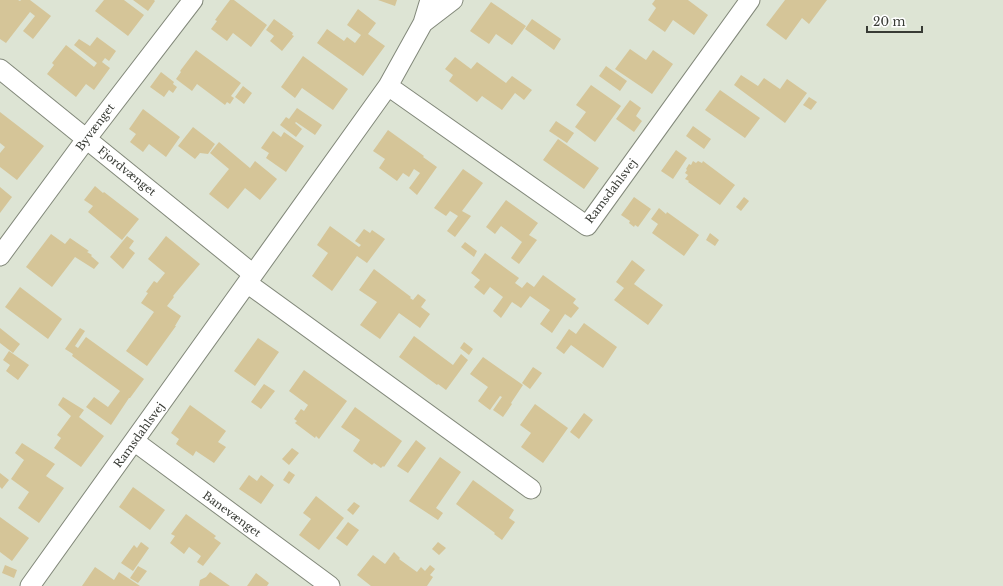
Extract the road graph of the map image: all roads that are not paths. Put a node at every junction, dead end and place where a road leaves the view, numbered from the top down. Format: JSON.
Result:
{"nodes":[{"id":1,"x":193,"y":0,"type":"edge"},
{"id":2,"x":430,"y":0,"type":"edge"},
{"id":3,"x":453,"y":0,"type":"edge"},
{"id":4,"x":750,"y":0,"type":"edge"},
{"id":5,"x":423,"y":23,"type":"junction"},
{"id":6,"x":0,"y":69,"type":"edge"},
{"id":7,"x":388,"y":86,"type":"junction"},
{"id":8,"x":87,"y":138,"type":"junction"},
{"id":9,"x":0,"y":256,"type":"edge"},
{"id":10,"x":250,"y":278,"type":"junction"},
{"id":11,"x":134,"y":441,"type":"junction"},
{"id":12,"x":531,"y":489,"type":"dead end"},
{"id":13,"x":30,"y":586,"type":"edge"},
{"id":14,"x":330,"y":586,"type":"edge"}],
"edges":[{"from":1,"to":8,"type":"street","name":"Byvænget"},
{"from":2,"to":5,"type":"street","name":"Ramsdahlsvej"},
{"from":3,"to":5,"type":"street","name":"Ramsdahlsvej"},
{"from":4,"to":7,"type":"street","name":"Ramsdahlsvej"},
{"from":5,"to":7,"type":"street","name":"Ramsdahlsvej"},
{"from":6,"to":8,"type":"street","name":"Fjordvænget"},
{"from":7,"to":10,"type":"street","name":"Ramsdahlsvej"},
{"from":8,"to":9,"type":"street","name":"Byvænget"},
{"from":8,"to":10,"type":"street","name":"Fjordvænget"},
{"from":10,"to":11,"type":"street","name":"Ramsdahlsvej"},
{"from":10,"to":12,"type":"street"},
{"from":11,"to":13,"type":"street","name":"Ramsdahlsvej"},
{"from":11,"to":14,"type":"street","name":"Banevænget"}]}
